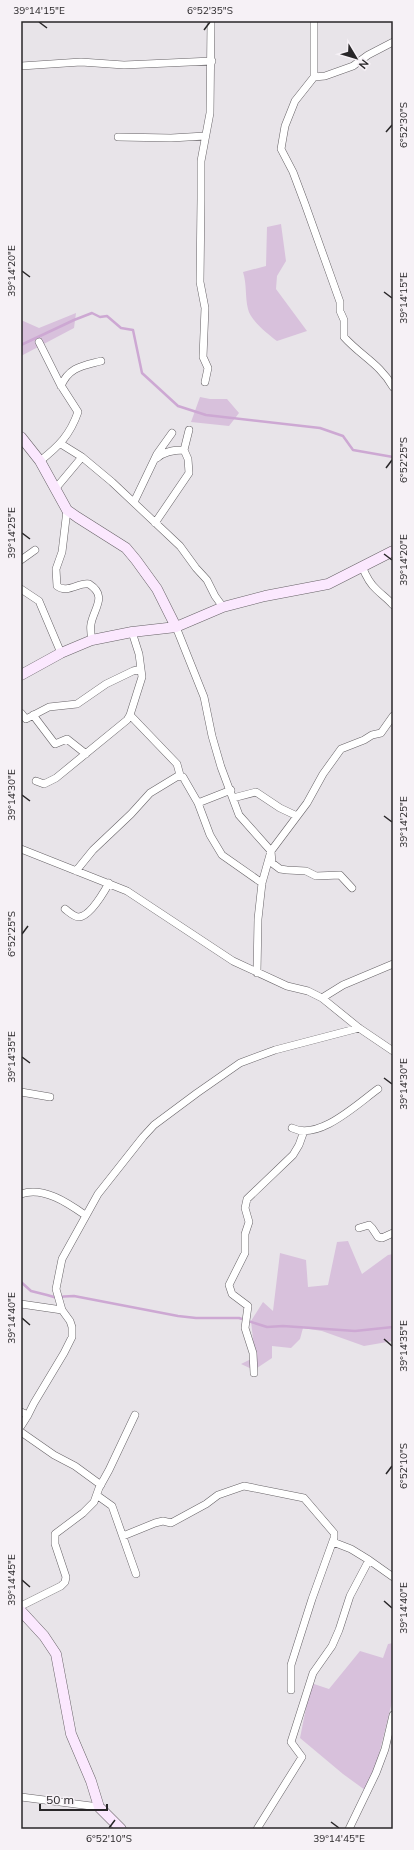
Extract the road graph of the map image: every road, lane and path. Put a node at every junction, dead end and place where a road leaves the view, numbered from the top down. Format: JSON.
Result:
{"nodes":[{"id":1,"x":211,"y":21,"type":"edge"},
{"id":2,"x":314,"y":21,"type":"edge"},
{"id":3,"x":393,"y":42,"type":"edge"},
{"id":4,"x":212,"y":61,"type":"junction"},
{"id":5,"x":21,"y":66,"type":"edge"},
{"id":6,"x":314,"y":78,"type":"junction"},
{"id":7,"x":205,"y":136,"type":"junction"},
{"id":8,"x":118,"y":137,"type":"dead end"},
{"id":9,"x":38,"y":342,"type":"dead end"},
{"id":10,"x":101,"y":361,"type":"dead end"},
{"id":11,"x":205,"y":382,"type":"dead end"},
{"id":12,"x":61,"y":386,"type":"junction"},
{"id":13,"x":393,"y":386,"type":"edge"},
{"id":14,"x":189,"y":430,"type":"dead end"},
{"id":15,"x":172,"y":432,"type":"dead end"},
{"id":16,"x":21,"y":436,"type":"edge"},
{"id":17,"x":61,"y":444,"type":"junction"},
{"id":18,"x":184,"y":450,"type":"junction"},
{"id":19,"x":82,"y":457,"type":"junction"},
{"id":20,"x":40,"y":461,"type":"junction"},
{"id":21,"x":154,"y":461,"type":"junction"},
{"id":22,"x":56,"y":488,"type":"junction"},
{"id":23,"x":134,"y":502,"type":"junction"},
{"id":24,"x":68,"y":510,"type":"junction"},
{"id":25,"x":155,"y":523,"type":"junction"},
{"id":26,"x":35,"y":550,"type":"dead end"},
{"id":27,"x":393,"y":551,"type":"edge"},
{"id":28,"x":21,"y":560,"type":"edge"},
{"id":29,"x":362,"y":566,"type":"junction"},
{"id":30,"x":22,"y":592,"type":"edge"},
{"id":31,"x":393,"y":605,"type":"edge"},
{"id":32,"x":223,"y":607,"type":"junction"},
{"id":33,"x":176,"y":627,"type":"junction"},
{"id":34,"x":132,"y":632,"type":"junction"},
{"id":35,"x":92,"y":640,"type":"junction"},
{"id":36,"x":61,"y":653,"type":"junction"},
{"id":37,"x":141,"y":669,"type":"junction"},
{"id":38,"x":21,"y":675,"type":"edge"},
{"id":39,"x":21,"y":713,"type":"edge"},
{"id":40,"x":33,"y":715,"type":"junction"},
{"id":41,"x":130,"y":716,"type":"junction"},
{"id":42,"x":393,"y":716,"type":"edge"},
{"id":43,"x":86,"y":754,"type":"junction"},
{"id":44,"x":180,"y":775,"type":"junction"},
{"id":45,"x":36,"y":781,"type":"dead end"},
{"id":46,"x":232,"y":794,"type":"junction"},
{"id":47,"x":198,"y":803,"type":"junction"},
{"id":48,"x":297,"y":816,"type":"junction"},
{"id":49,"x":21,"y":849,"type":"edge"},
{"id":50,"x":271,"y":851,"type":"junction"},
{"id":51,"x":76,"y":871,"type":"junction"},
{"id":52,"x":109,"y":883,"type":"junction"},
{"id":53,"x":262,"y":883,"type":"junction"},
{"id":54,"x":352,"y":888,"type":"dead end"},
{"id":55,"x":65,"y":909,"type":"dead end"},
{"id":56,"x":393,"y":964,"type":"edge"},
{"id":57,"x":257,"y":973,"type":"junction"},
{"id":58,"x":322,"y":998,"type":"junction"},
{"id":59,"x":359,"y":1028,"type":"junction"},
{"id":60,"x":393,"y":1051,"type":"edge"},
{"id":61,"x":378,"y":1089,"type":"dead end"},
{"id":62,"x":21,"y":1092,"type":"edge"},
{"id":63,"x":50,"y":1097,"type":"dead end"},
{"id":64,"x":292,"y":1128,"type":"dead end"},
{"id":65,"x":304,"y":1131,"type":"junction"},
{"id":66,"x":21,"y":1194,"type":"edge"},
{"id":67,"x":85,"y":1215,"type":"junction"},
{"id":68,"x":360,"y":1228,"type":"dead end"},
{"id":69,"x":393,"y":1233,"type":"edge"},
{"id":70,"x":21,"y":1304,"type":"edge"},
{"id":71,"x":62,"y":1310,"type":"junction"},
{"id":72,"x":254,"y":1373,"type":"dead end"},
{"id":73,"x":25,"y":1414,"type":"edge"},
{"id":74,"x":135,"y":1414,"type":"dead end"},
{"id":75,"x":21,"y":1426,"type":"edge"},
{"id":76,"x":21,"y":1432,"type":"edge"},
{"id":77,"x":101,"y":1485,"type":"junction"},
{"id":78,"x":98,"y":1496,"type":"junction"},
{"id":79,"x":123,"y":1536,"type":"junction"},
{"id":80,"x":333,"y":1542,"type":"junction"},
{"id":81,"x":369,"y":1560,"type":"junction"},
{"id":82,"x":136,"y":1574,"type":"dead end"},
{"id":83,"x":393,"y":1577,"type":"edge"},
{"id":84,"x":21,"y":1606,"type":"edge"},
{"id":85,"x":21,"y":1611,"type":"edge"},
{"id":86,"x":291,"y":1690,"type":"dead end"},
{"id":87,"x":393,"y":1715,"type":"edge"},
{"id":88,"x":21,"y":1797,"type":"edge"},
{"id":89,"x":99,"y":1807,"type":"junction"},
{"id":90,"x":120,"y":1829,"type":"edge"},
{"id":91,"x":257,"y":1829,"type":"edge"},
{"id":92,"x":349,"y":1829,"type":"edge"}],
"edges":[{"from":1,"to":4,"type":"street"},
{"from":2,"to":6,"type":"street"},
{"from":3,"to":6,"type":"street"},
{"from":4,"to":5,"type":"street"},
{"from":4,"to":7,"type":"street"},
{"from":6,"to":13,"type":"street"},
{"from":7,"to":8,"type":"street"},
{"from":7,"to":11,"type":"street"},
{"from":9,"to":12,"type":"street"},
{"from":10,"to":12,"type":"street"},
{"from":12,"to":17,"type":"street"},
{"from":14,"to":18,"type":"street"},
{"from":15,"to":21,"type":"street"},
{"from":16,"to":20,"type":"street"},
{"from":17,"to":19,"type":"street"},
{"from":17,"to":20,"type":"street"},
{"from":18,"to":21,"type":"street"},
{"from":18,"to":25,"type":"street"},
{"from":19,"to":22,"type":"street"},
{"from":19,"to":23,"type":"street"},
{"from":20,"to":22,"type":"street"},
{"from":21,"to":23,"type":"street"},
{"from":22,"to":24,"type":"street"},
{"from":23,"to":25,"type":"street"},
{"from":24,"to":33,"type":"street"},
{"from":24,"to":35,"type":"street"},
{"from":25,"to":32,"type":"street"},
{"from":26,"to":28,"type":"street"},
{"from":27,"to":29,"type":"street"},
{"from":29,"to":31,"type":"street"},
{"from":29,"to":32,"type":"street"},
{"from":30,"to":36,"type":"street"},
{"from":32,"to":33,"type":"street"},
{"from":33,"to":34,"type":"street"},
{"from":33,"to":46,"type":"street"},
{"from":34,"to":35,"type":"street"},
{"from":34,"to":37,"type":"street"},
{"from":35,"to":36,"type":"street"},
{"from":36,"to":38,"type":"street"},
{"from":37,"to":40,"type":"street"},
{"from":37,"to":41,"type":"street"},
{"from":39,"to":40,"type":"street"},
{"from":40,"to":43,"type":"street"},
{"from":41,"to":43,"type":"street"},
{"from":41,"to":44,"type":"street"},
{"from":42,"to":48,"type":"street"},
{"from":43,"to":45,"type":"street"},
{"from":44,"to":47,"type":"street"},
{"from":44,"to":51,"type":"street"},
{"from":46,"to":47,"type":"street"},
{"from":46,"to":48,"type":"street"},
{"from":46,"to":50,"type":"street"},
{"from":47,"to":53,"type":"street"},
{"from":48,"to":50,"type":"street"},
{"from":49,"to":51,"type":"street"},
{"from":50,"to":53,"type":"street"},
{"from":50,"to":54,"type":"street"},
{"from":51,"to":52,"type":"street"},
{"from":52,"to":55,"type":"street"},
{"from":52,"to":57,"type":"street"},
{"from":53,"to":57,"type":"street"},
{"from":56,"to":58,"type":"street"},
{"from":57,"to":58,"type":"street"},
{"from":58,"to":59,"type":"street"},
{"from":59,"to":60,"type":"street"},
{"from":59,"to":67,"type":"street"},
{"from":61,"to":65,"type":"street"},
{"from":62,"to":63,"type":"street"},
{"from":64,"to":65,"type":"street"},
{"from":65,"to":72,"type":"street"},
{"from":66,"to":67,"type":"street"},
{"from":67,"to":71,"type":"street"},
{"from":68,"to":69,"type":"street"},
{"from":70,"to":71,"type":"street"},
{"from":71,"to":73,"type":"street"},
{"from":73,"to":75,"type":"street"},
{"from":74,"to":77,"type":"street"},
{"from":76,"to":77,"type":"street"},
{"from":77,"to":78,"type":"street"},
{"from":78,"to":79,"type":"street"},
{"from":78,"to":84,"type":"street"},
{"from":79,"to":80,"type":"street"},
{"from":79,"to":82,"type":"street"},
{"from":80,"to":81,"type":"street"},
{"from":80,"to":86,"type":"street"},
{"from":81,"to":83,"type":"street"},
{"from":81,"to":91,"type":"street"},
{"from":85,"to":89,"type":"street"},
{"from":87,"to":92,"type":"street"},
{"from":88,"to":89,"type":"street"},
{"from":89,"to":90,"type":"street"}]}
